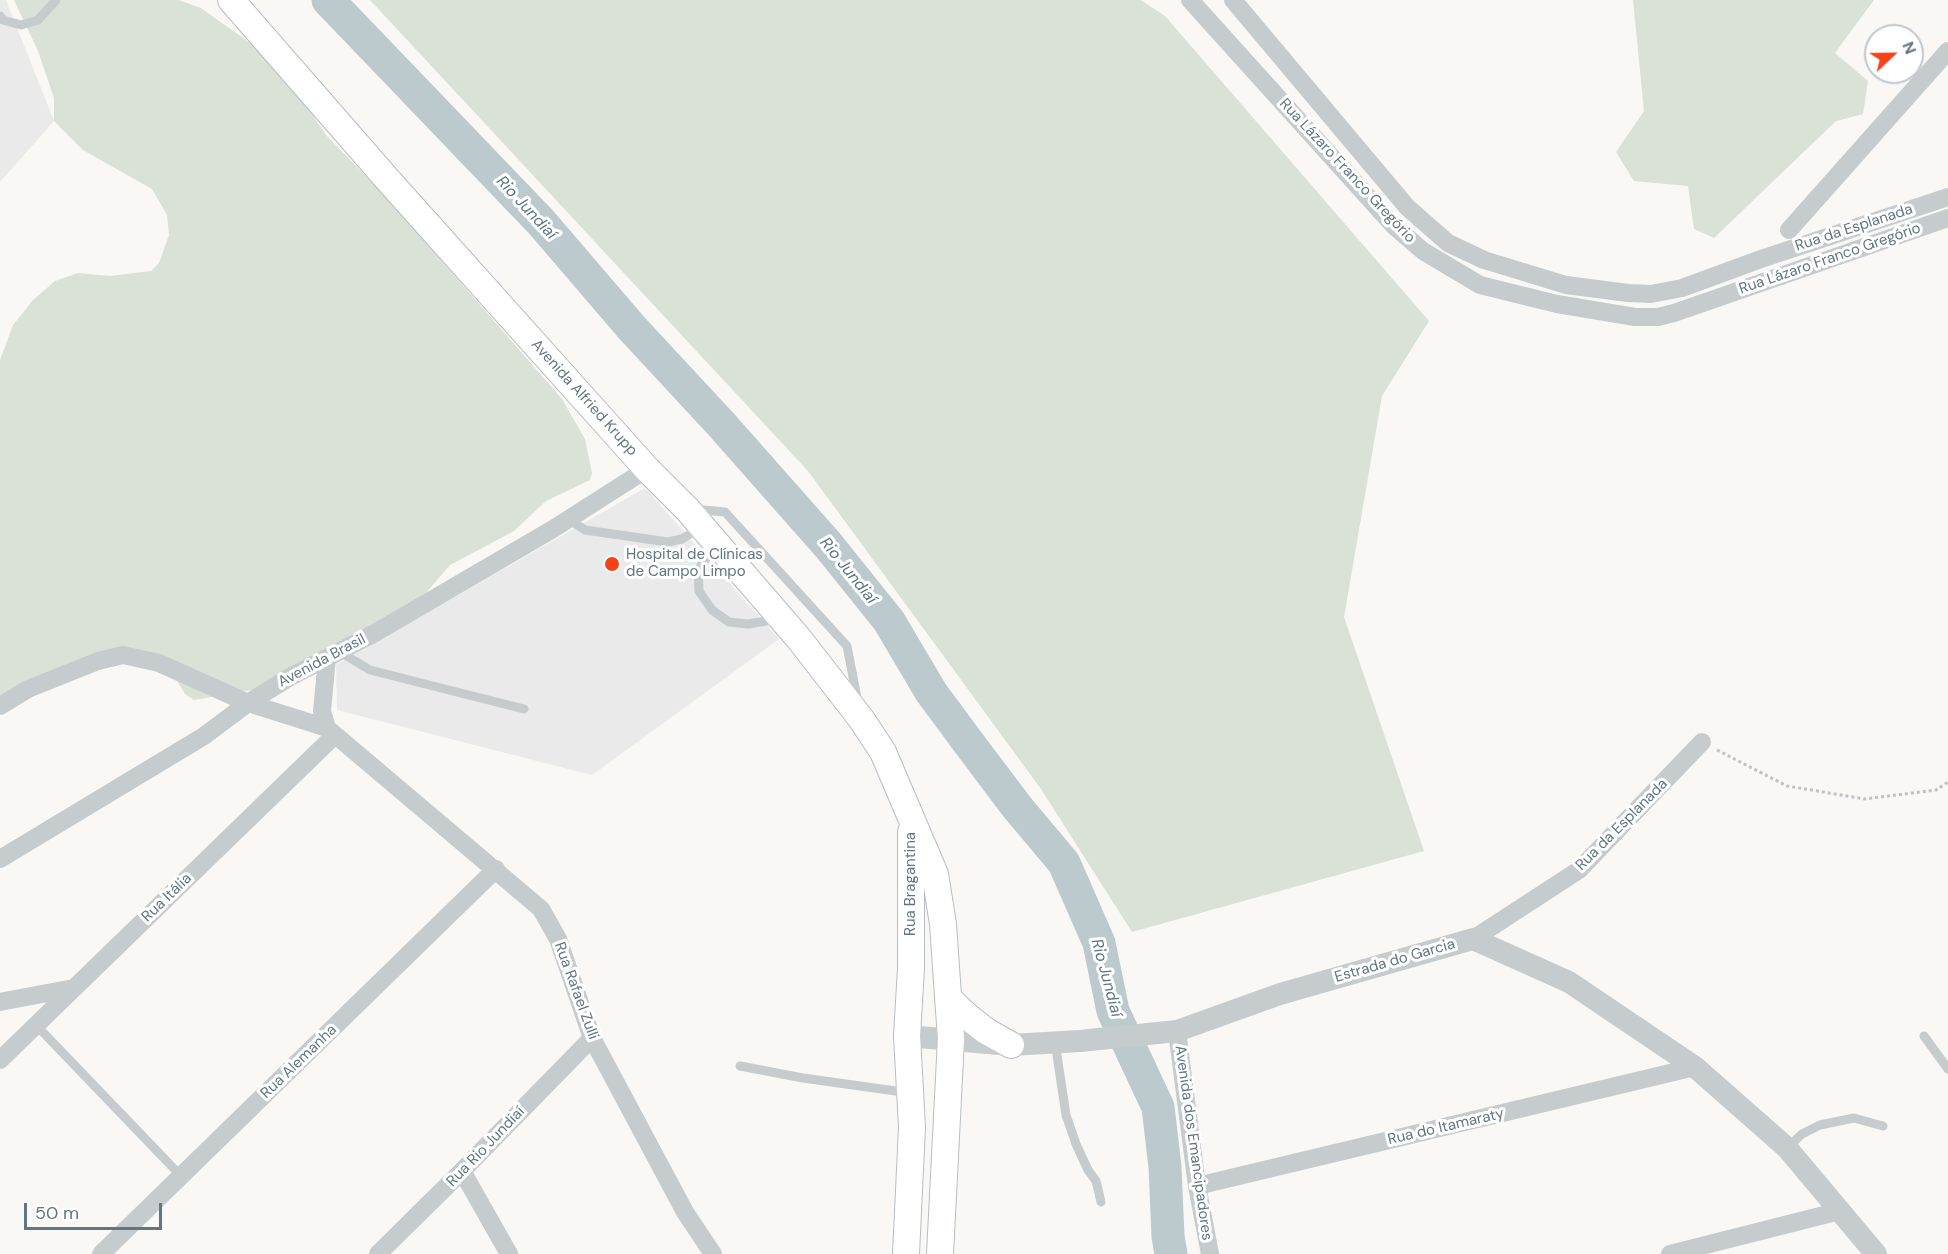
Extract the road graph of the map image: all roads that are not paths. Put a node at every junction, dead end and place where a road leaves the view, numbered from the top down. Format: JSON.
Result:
{"nodes":[{"id":1,"x":56,"y":0,"type":"edge"},
{"id":2,"x":231,"y":0,"type":"edge"},
{"id":3,"x":1190,"y":0,"type":"edge"},
{"id":4,"x":1233,"y":0,"type":"edge"},
{"id":5,"x":0,"y":16,"type":"edge"},
{"id":6,"x":1948,"y":51,"type":"edge"},
{"id":7,"x":1948,"y":197,"type":"edge"},
{"id":8,"x":1948,"y":218,"type":"edge"},
{"id":9,"x":1789,"y":230,"type":"dead end"},
{"id":10,"x":1761,"y":259,"type":"joint"},
{"id":11,"x":1566,"y":285,"type":"junction"},
{"id":12,"x":1557,"y":304,"type":"junction"},
{"id":13,"x":647,"y":469,"type":"junction"},
{"id":14,"x":568,"y":519,"type":"junction"},
{"id":15,"x":702,"y":526,"type":"junction"},
{"id":16,"x":781,"y":619,"type":"junction"},
{"id":17,"x":334,"y":655,"type":"junction"},
{"id":18,"x":248,"y":703,"type":"junction"},
{"id":19,"x":0,"y":706,"type":"edge"},
{"id":20,"x":524,"y":710,"type":"dead end"},
{"id":21,"x":862,"y":720,"type":"junction"},
{"id":22,"x":331,"y":732,"type":"junction"},
{"id":23,"x":1702,"y":742,"type":"road end"},
{"id":24,"x":910,"y":814,"type":"junction"},
{"id":25,"x":0,"y":859,"type":"edge"},
{"id":26,"x":496,"y":869,"type":"junction"},
{"id":27,"x":1473,"y":939,"type":"junction"},
{"id":28,"x":74,"y":988,"type":"junction"},
{"id":29,"x":948,"y":998,"type":"junction"},
{"id":30,"x":0,"y":1002,"type":"edge"},
{"id":31,"x":36,"y":1025,"type":"junction"},
{"id":32,"x":1177,"y":1031,"type":"junction"},
{"id":33,"x":907,"y":1036,"type":"junction"},
{"id":34,"x":1924,"y":1036,"type":"dead end"},
{"id":35,"x":592,"y":1038,"type":"junction"},
{"id":36,"x":951,"y":1039,"type":"junction"},
{"id":37,"x":1055,"y":1042,"type":"junction"},
{"id":38,"x":1011,"y":1045,"type":"junction"},
{"id":39,"x":0,"y":1060,"type":"edge"},
{"id":40,"x":740,"y":1066,"type":"dead end"},
{"id":41,"x":1695,"y":1067,"type":"junction"},
{"id":42,"x":1948,"y":1069,"type":"edge"},
{"id":43,"x":910,"y":1093,"type":"junction"},
{"id":44,"x":1883,"y":1126,"type":"dead end"},
{"id":45,"x":1787,"y":1148,"type":"junction"},
{"id":46,"x":462,"y":1171,"type":"junction"},
{"id":47,"x":181,"y":1176,"type":"junction"},
{"id":48,"x":1197,"y":1186,"type":"junction"},
{"id":49,"x":1101,"y":1202,"type":"dead end"},
{"id":50,"x":1840,"y":1211,"type":"junction"},
{"id":51,"x":904,"y":1252,"type":"edge"},
{"id":52,"x":101,"y":1254,"type":"edge"},
{"id":53,"x":378,"y":1254,"type":"edge"},
{"id":54,"x":509,"y":1254,"type":"edge"},
{"id":55,"x":713,"y":1254,"type":"edge"},
{"id":56,"x":940,"y":1254,"type":"edge"},
{"id":57,"x":1210,"y":1254,"type":"edge"},
{"id":58,"x":1670,"y":1254,"type":"edge"},
{"id":59,"x":1876,"y":1254,"type":"edge"}],
"edges":[{"from":1,"to":5,"type":"lane"},
{"from":2,"to":13,"type":"main road","name":"Avenida Alfried Krupp"},
{"from":3,"to":12,"type":"street","name":"Rua Lázaro Franco Gregório"},
{"from":4,"to":11,"type":"street","name":"Rua Lázaro Franco Gregório"},
{"from":6,"to":9,"type":"street"},
{"from":7,"to":10,"type":"street","name":"Rua da Esplanada"},
{"from":8,"to":12,"type":"street","name":"Rua Lázaro Franco Gregório"},
{"from":10,"to":11,"type":"street","name":"Rua Lázaro Franco Gregório"},
{"from":11,"to":12,"type":"street"},
{"from":13,"to":14,"type":"street","name":"Avenida Brasil"},
{"from":13,"to":15,"type":"main road","name":"Avenida Alfried Krupp"},
{"from":14,"to":15,"type":"lane"},
{"from":14,"to":17,"type":"street","name":"Avenida Brasil"},
{"from":15,"to":16,"type":"main road","name":"Avenida Alfried Krupp"},
{"from":15,"to":16,"type":"lane"},
{"from":15,"to":21,"type":"lane"},
{"from":16,"to":21,"type":"main road","name":"Avenida Alfried Krupp"},
{"from":17,"to":18,"type":"street","name":"Avenida Brasil"},
{"from":17,"to":20,"type":"lane"},
{"from":17,"to":22,"type":"street"},
{"from":18,"to":19,"type":"street"},
{"from":18,"to":22,"type":"street"},
{"from":18,"to":25,"type":"street","name":"Avenida Brasil"},
{"from":21,"to":24,"type":"main road","name":"Avenida Alfried Krupp"},
{"from":22,"to":26,"type":"street","name":"Rua Rafael Zulli"},
{"from":22,"to":28,"type":"street","name":"Rua Itália"},
{"from":23,"to":27,"type":"street","name":"Rua da Esplanada"},
{"from":24,"to":29,"type":"main road","name":"Rua Bragantina"},
{"from":24,"to":33,"type":"main road","name":"Rua Bragantina"},
{"from":26,"to":35,"type":"street","name":"Rua Rafael Zulli"},
{"from":26,"to":47,"type":"street","name":"Rua Alemanha"},
{"from":27,"to":32,"type":"street","name":"Estrada do Garcia"},
{"from":27,"to":41,"type":"street","name":"Estrada do Garcia"},
{"from":28,"to":30,"type":"street"},
{"from":28,"to":31,"type":"street","name":"Rua Itália"},
{"from":29,"to":36,"type":"main road","name":"Rua Bragantina"},
{"from":29,"to":38,"type":"main road"},
{"from":31,"to":39,"type":"street","name":"Rua Itália"},
{"from":31,"to":47,"type":"lane"},
{"from":32,"to":37,"type":"street","name":"Estrada do Garcia"},
{"from":32,"to":48,"type":"street","name":"Avenida dos Emancipadores"},
{"from":33,"to":36,"type":"street","name":"Estrada do Garcia"},
{"from":33,"to":43,"type":"main road","name":"Rua Bragantina"},
{"from":34,"to":42,"type":"lane"},
{"from":35,"to":46,"type":"street","name":"Rua Rio Jundiaí"},
{"from":35,"to":55,"type":"street","name":"Rua Rafael Zulli"},
{"from":36,"to":38,"type":"street","name":"Estrada do Garcia"},
{"from":36,"to":56,"type":"main road","name":"Rua Bragantina"},
{"from":37,"to":38,"type":"street","name":"Estrada do Garcia"},
{"from":37,"to":49,"type":"lane"},
{"from":40,"to":43,"type":"lane"},
{"from":41,"to":45,"type":"street","name":"Estrada do Garcia"},
{"from":41,"to":48,"type":"street","name":"Rua do Itamaraty"},
{"from":43,"to":51,"type":"main road","name":"Rua Bragantina"},
{"from":44,"to":45,"type":"lane"},
{"from":45,"to":50,"type":"street","name":"Estrada do Garcia"},
{"from":46,"to":53,"type":"street","name":"Rua Rio Jundiaí"},
{"from":46,"to":54,"type":"street"},
{"from":47,"to":52,"type":"street","name":"Rua Alemanha"},
{"from":48,"to":57,"type":"street","name":"Avenida dos Emancipadores"},
{"from":50,"to":58,"type":"street"},
{"from":50,"to":59,"type":"street","name":"Estrada do Garcia"}]}
